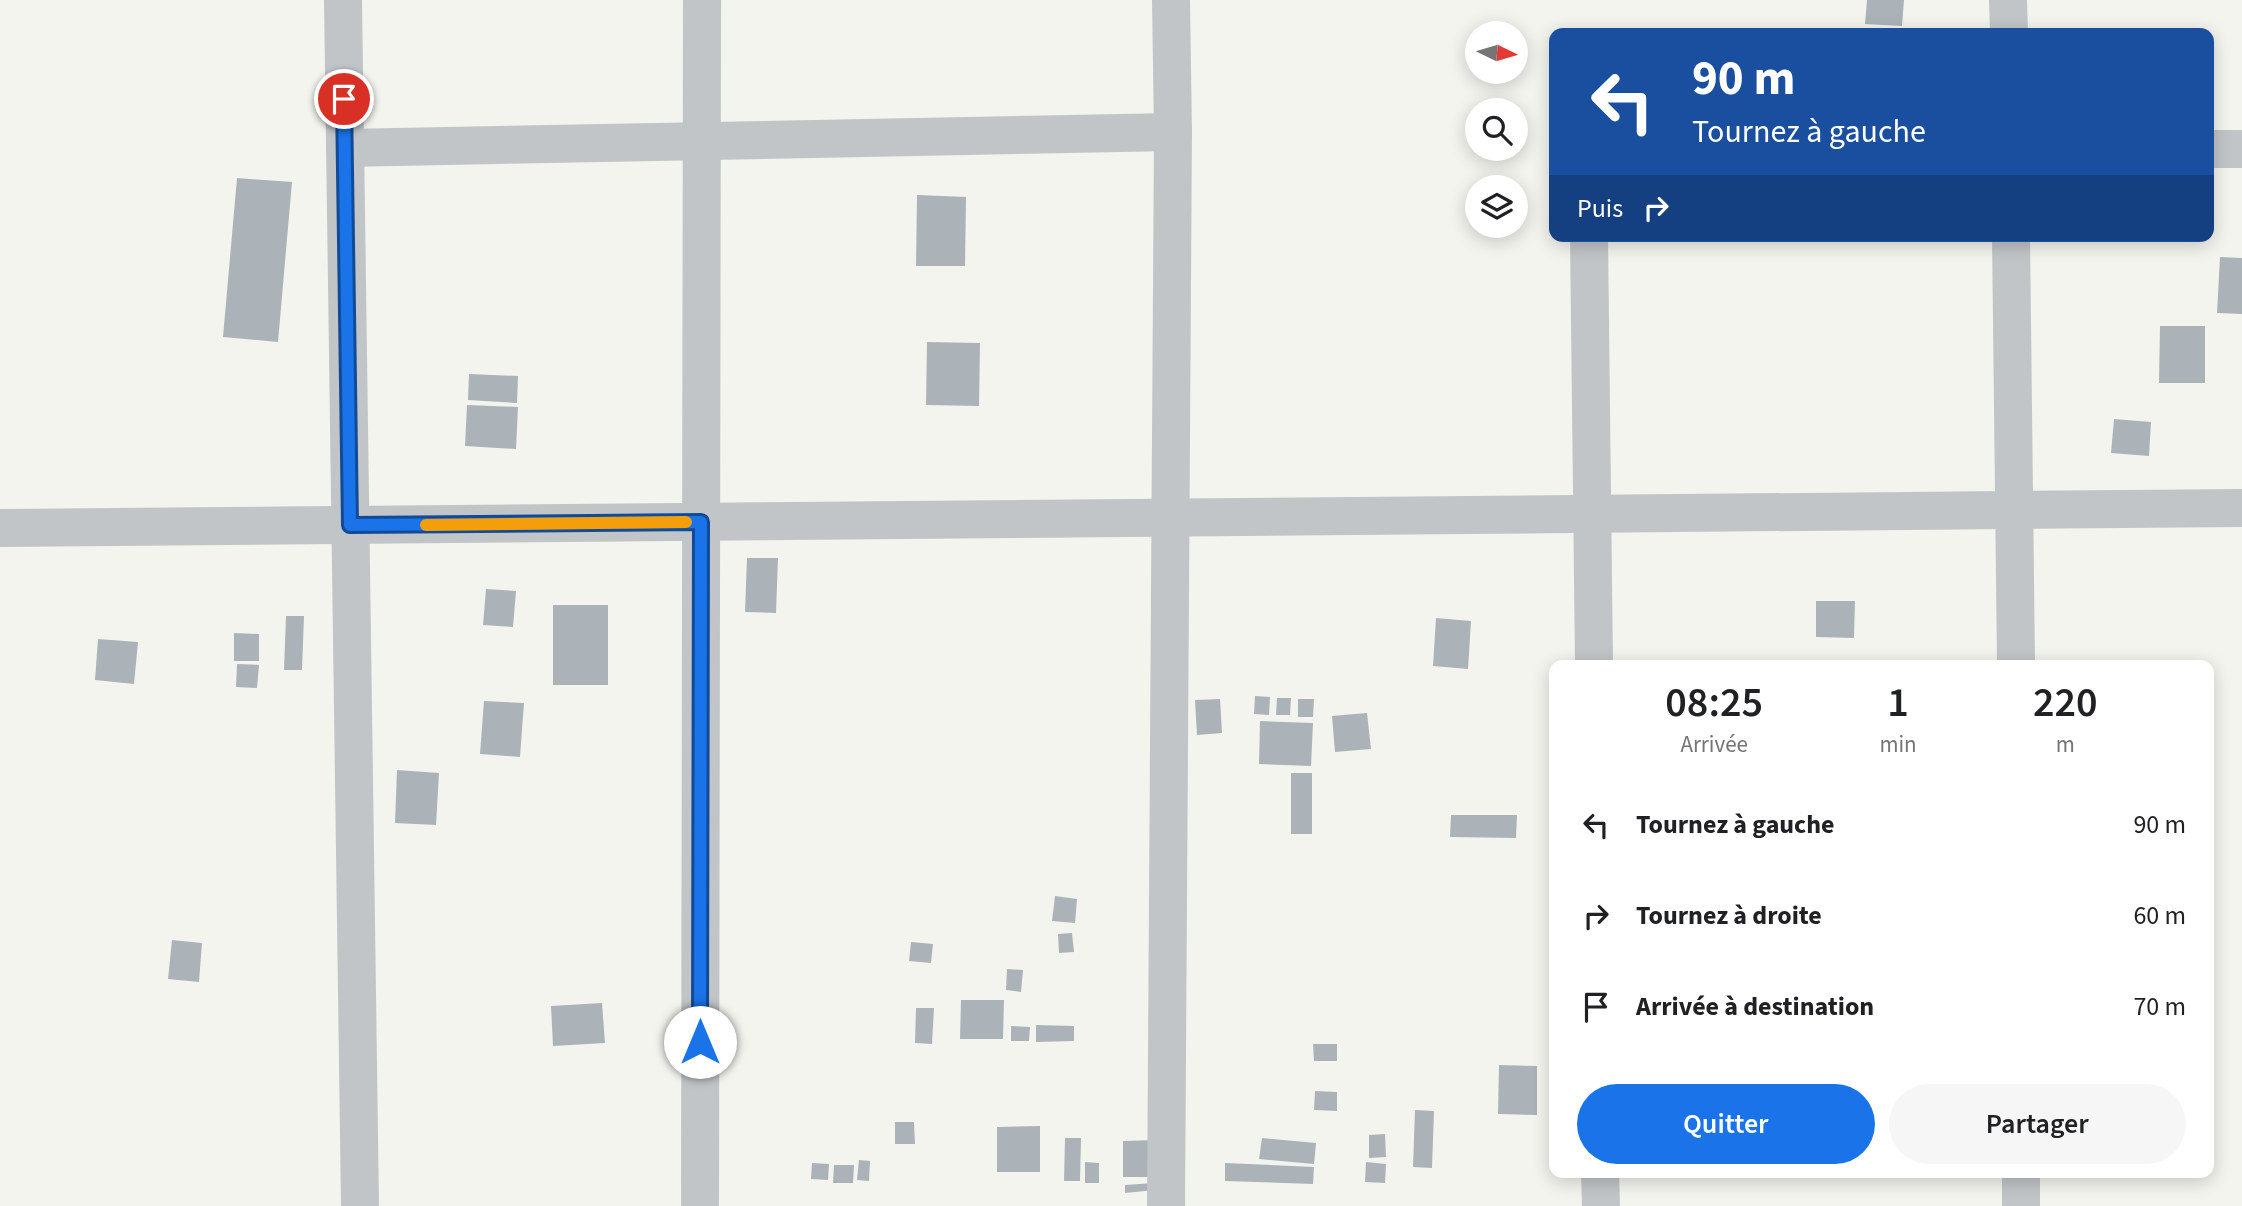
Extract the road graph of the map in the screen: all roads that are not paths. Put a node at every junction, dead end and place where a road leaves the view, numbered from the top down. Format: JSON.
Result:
{"nodes":[{"id":1,"x":343,"y":0,"type":"edge"},
{"id":2,"x":702,"y":0,"type":"edge"},
{"id":3,"x":1171,"y":0,"type":"edge"},
{"id":4,"x":2008,"y":0,"type":"edge"},
{"id":5,"x":2009,"y":28,"type":"edge"},
{"id":6,"x":1173,"y":132,"type":"junction"},
{"id":7,"x":702,"y":141,"type":"junction"},
{"id":8,"x":345,"y":148,"type":"junction"},
{"id":9,"x":2214,"y":149,"type":"edge"},
{"id":10,"x":2242,"y":149,"type":"edge"},
{"id":11,"x":1588,"y":242,"type":"edge"},
{"id":12,"x":2011,"y":242,"type":"edge"},
{"id":13,"x":2242,"y":508,"type":"edge"},
{"id":14,"x":2014,"y":510,"type":"junction"},
{"id":15,"x":1592,"y":514,"type":"junction"},
{"id":16,"x":1171,"y":518,"type":"junction"},
{"id":17,"x":701,"y":522,"type":"junction"},
{"id":18,"x":350,"y":525,"type":"junction"},
{"id":19,"x":0,"y":528,"type":"edge"},
{"id":20,"x":1594,"y":660,"type":"edge"},
{"id":21,"x":2016,"y":660,"type":"edge"},
{"id":22,"x":1600,"y":1178,"type":"edge"},
{"id":23,"x":2021,"y":1178,"type":"edge"},
{"id":24,"x":360,"y":1206,"type":"edge"},
{"id":25,"x":700,"y":1206,"type":"edge"},
{"id":26,"x":1166,"y":1206,"type":"edge"},
{"id":27,"x":1601,"y":1206,"type":"edge"},
{"id":28,"x":2021,"y":1206,"type":"edge"}],
"edges":[{"from":1,"to":8,"type":"street"},
{"from":2,"to":7,"type":"street"},
{"from":3,"to":6,"type":"street"},
{"from":4,"to":5,"type":"street"},
{"from":6,"to":7,"type":"street"},
{"from":6,"to":16,"type":"street"},
{"from":7,"to":8,"type":"street"},
{"from":7,"to":17,"type":"street"},
{"from":8,"to":18,"type":"street"},
{"from":9,"to":10,"type":"street"},
{"from":11,"to":15,"type":"street"},
{"from":12,"to":14,"type":"street"},
{"from":13,"to":14,"type":"street"},
{"from":14,"to":15,"type":"street"},
{"from":14,"to":21,"type":"street"},
{"from":15,"to":16,"type":"street"},
{"from":15,"to":20,"type":"street"},
{"from":16,"to":17,"type":"street"},
{"from":16,"to":26,"type":"street"},
{"from":17,"to":18,"type":"street"},
{"from":17,"to":25,"type":"street"},
{"from":18,"to":19,"type":"street"},
{"from":18,"to":24,"type":"street"},
{"from":22,"to":27,"type":"street"},
{"from":23,"to":28,"type":"street"}]}
